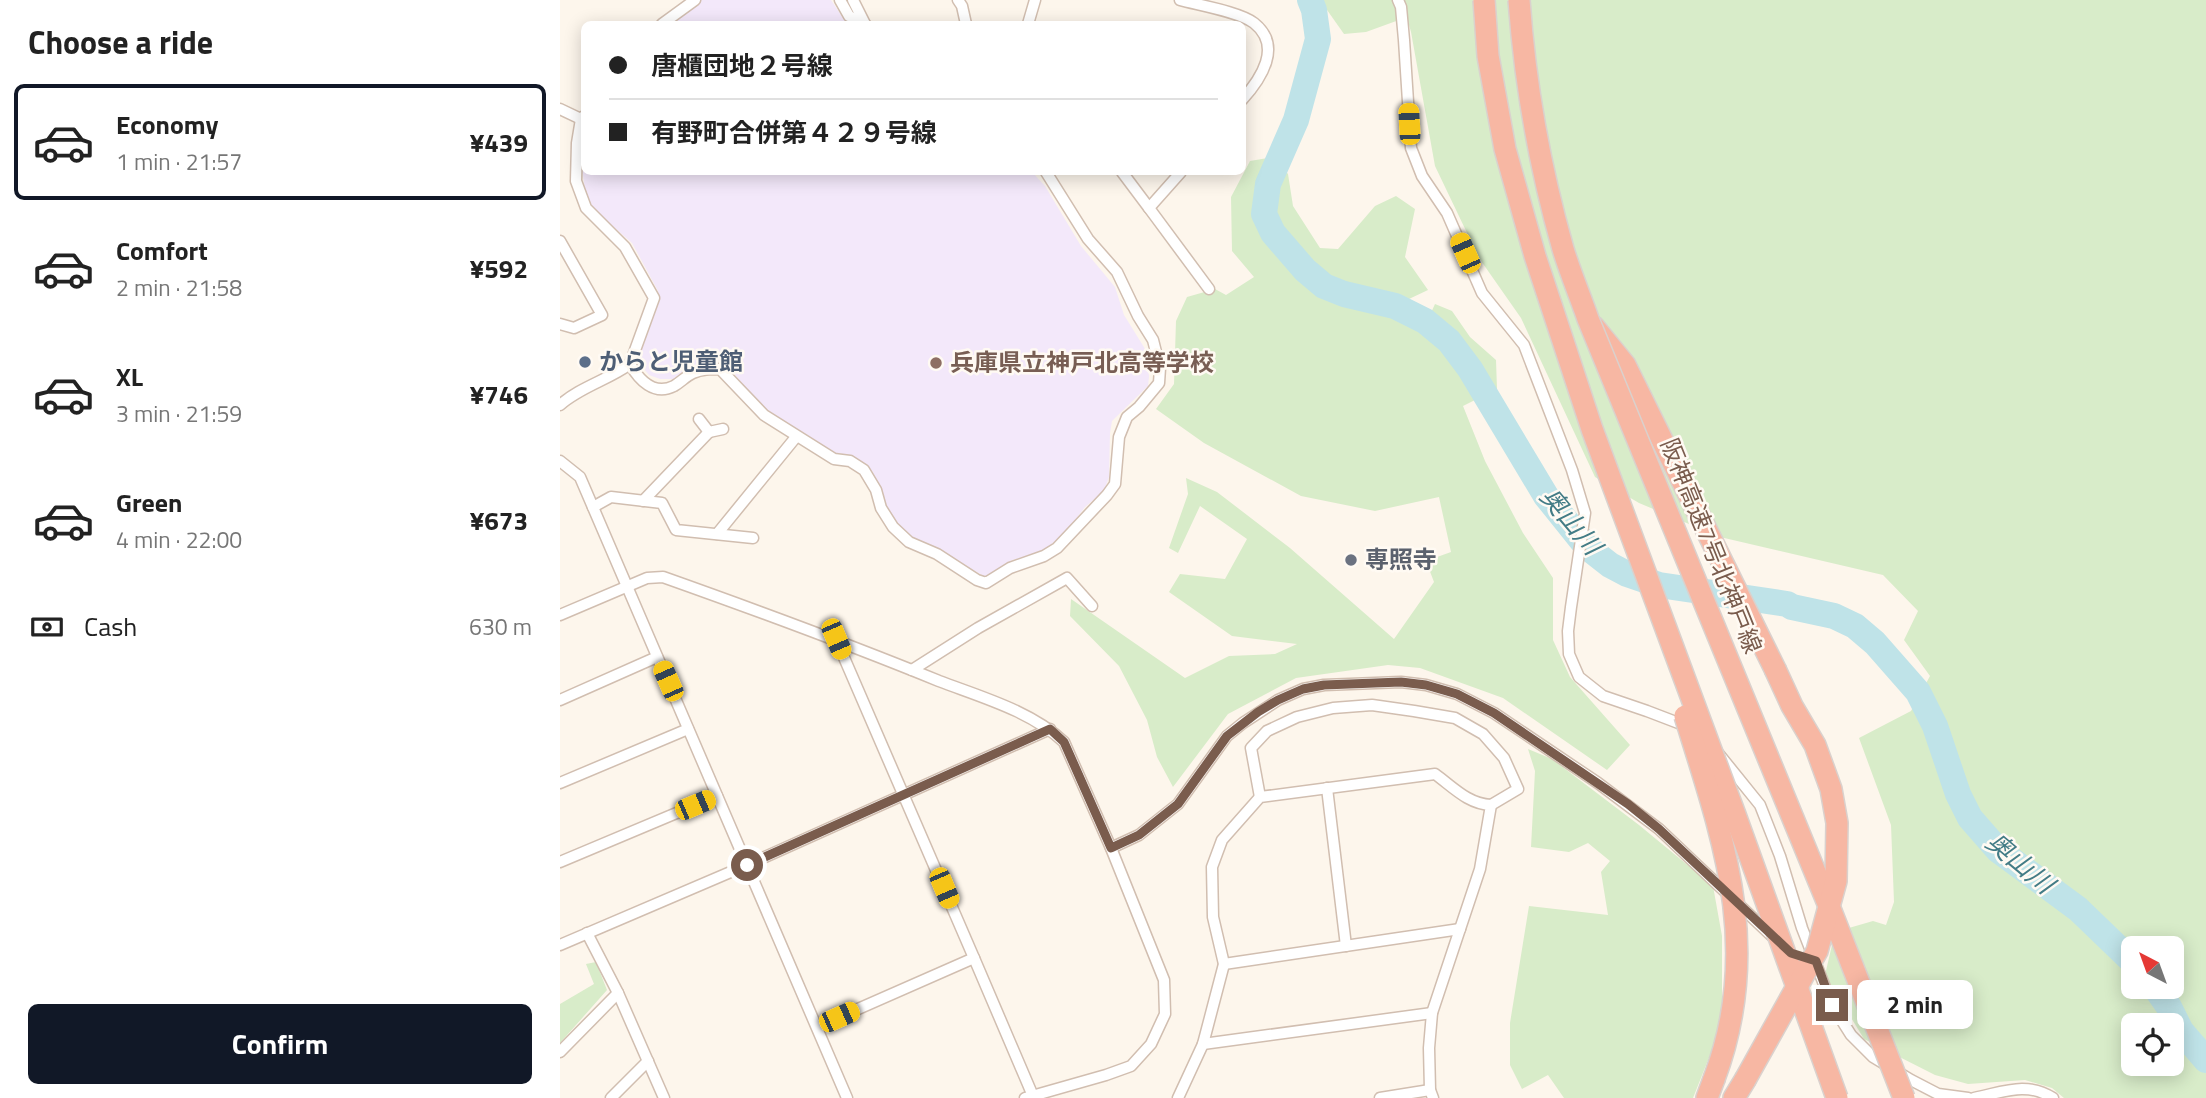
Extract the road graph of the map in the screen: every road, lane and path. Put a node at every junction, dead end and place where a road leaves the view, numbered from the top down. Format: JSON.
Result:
{"nodes":[{"id":1,"x":695,"y":0,"type":"edge"},
{"id":2,"x":840,"y":0,"type":"edge"},
{"id":3,"x":853,"y":0,"type":"edge"},
{"id":4,"x":958,"y":0,"type":"edge"},
{"id":5,"x":1035,"y":0,"type":"edge"},
{"id":6,"x":1180,"y":0,"type":"edge"},
{"id":7,"x":1398,"y":0,"type":"edge"},
{"id":8,"x":1483,"y":0,"type":"edge"},
{"id":9,"x":1518,"y":0,"type":"edge"},
{"id":10,"x":1227,"y":13,"type":"junction"},
{"id":11,"x":666,"y":21,"type":"edge"},
{"id":12,"x":859,"y":21,"type":"edge"},
{"id":13,"x":864,"y":21,"type":"edge"},
{"id":14,"x":965,"y":21,"type":"edge"},
{"id":15,"x":1029,"y":21,"type":"edge"},
{"id":16,"x":1220,"y":21,"type":"edge"},
{"id":17,"x":1246,"y":96,"type":"edge"},
{"id":18,"x":560,"y":109,"type":"edge"},
{"id":19,"x":581,"y":116,"type":"edge"},
{"id":20,"x":581,"y":126,"type":"edge"},
{"id":21,"x":1048,"y":175,"type":"edge"},
{"id":22,"x":1124,"y":175,"type":"edge"},
{"id":23,"x":1178,"y":175,"type":"edge"},
{"id":24,"x":1149,"y":208,"type":"junction"},
{"id":25,"x":560,"y":241,"type":"edge"},
{"id":26,"x":1209,"y":289,"type":"dead end"},
{"id":27,"x":1588,"y":319,"type":"junction"},
{"id":28,"x":560,"y":324,"type":"edge"},
{"id":29,"x":630,"y":364,"type":"junction"},
{"id":30,"x":560,"y":405,"type":"edge"},
{"id":31,"x":699,"y":419,"type":"dead end"},
{"id":32,"x":723,"y":429,"type":"dead end"},
{"id":33,"x":709,"y":432,"type":"junction"},
{"id":34,"x":796,"y":437,"type":"junction"},
{"id":35,"x":560,"y":461,"type":"edge"},
{"id":36,"x":1614,"y":487,"type":"junction"},
{"id":37,"x":643,"y":500,"type":"junction"},
{"id":38,"x":593,"y":507,"type":"junction"},
{"id":39,"x":717,"y":534,"type":"junction"},
{"id":40,"x":753,"y":538,"type":"dead end"},
{"id":41,"x":627,"y":586,"type":"junction"},
{"id":42,"x":1092,"y":606,"type":"dead end"},
{"id":43,"x":560,"y":615,"type":"edge"},
{"id":44,"x":836,"y":639,"type":"junction"},
{"id":45,"x":657,"y":657,"type":"junction"},
{"id":46,"x":912,"y":670,"type":"junction"},
{"id":47,"x":560,"y":700,"type":"edge"},
{"id":48,"x":688,"y":729,"type":"junction"},
{"id":49,"x":1050,"y":729,"type":"junction"},
{"id":50,"x":560,"y":783,"type":"edge"},
{"id":51,"x":1327,"y":788,"type":"junction"},
{"id":52,"x":904,"y":795,"type":"junction"},
{"id":53,"x":717,"y":796,"type":"junction"},
{"id":54,"x":1260,"y":797,"type":"junction"},
{"id":55,"x":1491,"y":805,"type":"junction"},
{"id":56,"x":1111,"y":848,"type":"junction"},
{"id":57,"x":560,"y":862,"type":"edge"},
{"id":58,"x":747,"y":865,"type":"junction"},
{"id":59,"x":1460,"y":929,"type":"junction"},
{"id":60,"x":587,"y":933,"type":"junction"},
{"id":61,"x":560,"y":945,"type":"edge"},
{"id":62,"x":1346,"y":946,"type":"junction"},
{"id":63,"x":974,"y":958,"type":"junction"},
{"id":64,"x":1816,"y":961,"type":"junction"},
{"id":65,"x":1224,"y":964,"type":"junction"},
{"id":66,"x":618,"y":993,"type":"junction"},
{"id":67,"x":1432,"y":1013,"type":"junction"},
{"id":68,"x":817,"y":1027,"type":"junction"},
{"id":69,"x":1203,"y":1044,"type":"junction"},
{"id":70,"x":560,"y":1052,"type":"edge"},
{"id":71,"x":648,"y":1061,"type":"junction"},
{"id":72,"x":1711,"y":1088,"type":"edge"},
{"id":73,"x":1739,"y":1089,"type":"edge"},
{"id":74,"x":1432,"y":1094,"type":"edge"},
{"id":75,"x":1029,"y":1097,"type":"edge"},
{"id":76,"x":611,"y":1098,"type":"edge"},
{"id":77,"x":664,"y":1098,"type":"edge"},
{"id":78,"x":847,"y":1098,"type":"edge"},
{"id":79,"x":1178,"y":1098,"type":"edge"},
{"id":80,"x":1380,"y":1098,"type":"edge"},
{"id":81,"x":1837,"y":1098,"type":"edge"},
{"id":82,"x":1903,"y":1098,"type":"edge"},
{"id":83,"x":1968,"y":1098,"type":"edge"},
{"id":84,"x":1974,"y":1098,"type":"edge"},
{"id":85,"x":2053,"y":1098,"type":"edge"}],
"edges":[{"from":1,"to":11,"type":"street"},
{"from":2,"to":12,"type":"street"},
{"from":3,"to":13,"type":"street"},
{"from":4,"to":14,"type":"street"},
{"from":5,"to":15,"type":"street"},
{"from":6,"to":10,"type":"street"},
{"from":7,"to":64,"type":"street"},
{"from":8,"to":36,"type":"highway","bridge":true},
{"from":9,"to":27,"type":"highway","name":"阪神高速7号北神戸線","bridge":true},
{"from":10,"to":16,"type":"street"},
{"from":10,"to":17,"type":"street"},
{"from":18,"to":19,"type":"street"},
{"from":20,"to":29,"type":"street"},
{"from":21,"to":34,"type":"street"},
{"from":22,"to":24,"type":"street"},
{"from":23,"to":24,"type":"street"},
{"from":24,"to":26,"type":"street"},
{"from":25,"to":28,"type":"street"},
{"from":27,"to":73,"type":"highway","bridge":true},
{"from":27,"to":82,"type":"highway","name":"阪神高速7号北神戸線","bridge":true},
{"from":29,"to":30,"type":"street"},
{"from":29,"to":34,"type":"street"},
{"from":31,"to":33,"type":"street"},
{"from":32,"to":33,"type":"street"},
{"from":33,"to":37,"type":"street"},
{"from":34,"to":39,"type":"street"},
{"from":35,"to":38,"type":"street"},
{"from":36,"to":72,"type":"highway","bridge":true},
{"from":36,"to":81,"type":"highway","bridge":true},
{"from":37,"to":38,"type":"street"},
{"from":37,"to":39,"type":"street"},
{"from":38,"to":41,"type":"street"},
{"from":39,"to":40,"type":"street"},
{"from":41,"to":43,"type":"street"},
{"from":41,"to":44,"type":"street"},
{"from":41,"to":45,"type":"street"},
{"from":42,"to":46,"type":"street"},
{"from":44,"to":46,"type":"street"},
{"from":44,"to":52,"type":"street"},
{"from":45,"to":47,"type":"street"},
{"from":45,"to":48,"type":"street"},
{"from":46,"to":49,"type":"street"},
{"from":48,"to":50,"type":"street"},
{"from":48,"to":53,"type":"street"},
{"from":49,"to":52,"type":"street"},
{"from":49,"to":56,"type":"street"},
{"from":51,"to":54,"type":"street"},
{"from":51,"to":55,"type":"street"},
{"from":51,"to":62,"type":"street"},
{"from":52,"to":58,"type":"street"},
{"from":52,"to":63,"type":"street"},
{"from":53,"to":57,"type":"street"},
{"from":53,"to":58,"type":"street"},
{"from":54,"to":55,"type":"street"},
{"from":54,"to":65,"type":"street"},
{"from":55,"to":59,"type":"street"},
{"from":56,"to":64,"type":"street"},
{"from":56,"to":75,"type":"street"},
{"from":58,"to":60,"type":"street"},
{"from":58,"to":68,"type":"street"},
{"from":59,"to":62,"type":"street"},
{"from":59,"to":67,"type":"street"},
{"from":60,"to":61,"type":"street"},
{"from":60,"to":66,"type":"street"},
{"from":62,"to":65,"type":"street"},
{"from":63,"to":68,"type":"street"},
{"from":63,"to":75,"type":"street"},
{"from":64,"to":83,"type":"street"},
{"from":65,"to":69,"type":"street"},
{"from":66,"to":70,"type":"street"},
{"from":66,"to":71,"type":"street"},
{"from":67,"to":69,"type":"street"},
{"from":67,"to":74,"type":"street"},
{"from":68,"to":78,"type":"street"},
{"from":69,"to":79,"type":"street"},
{"from":71,"to":76,"type":"street"},
{"from":71,"to":77,"type":"street"},
{"from":74,"to":80,"type":"street"},
{"from":84,"to":85,"type":"street"}]}
